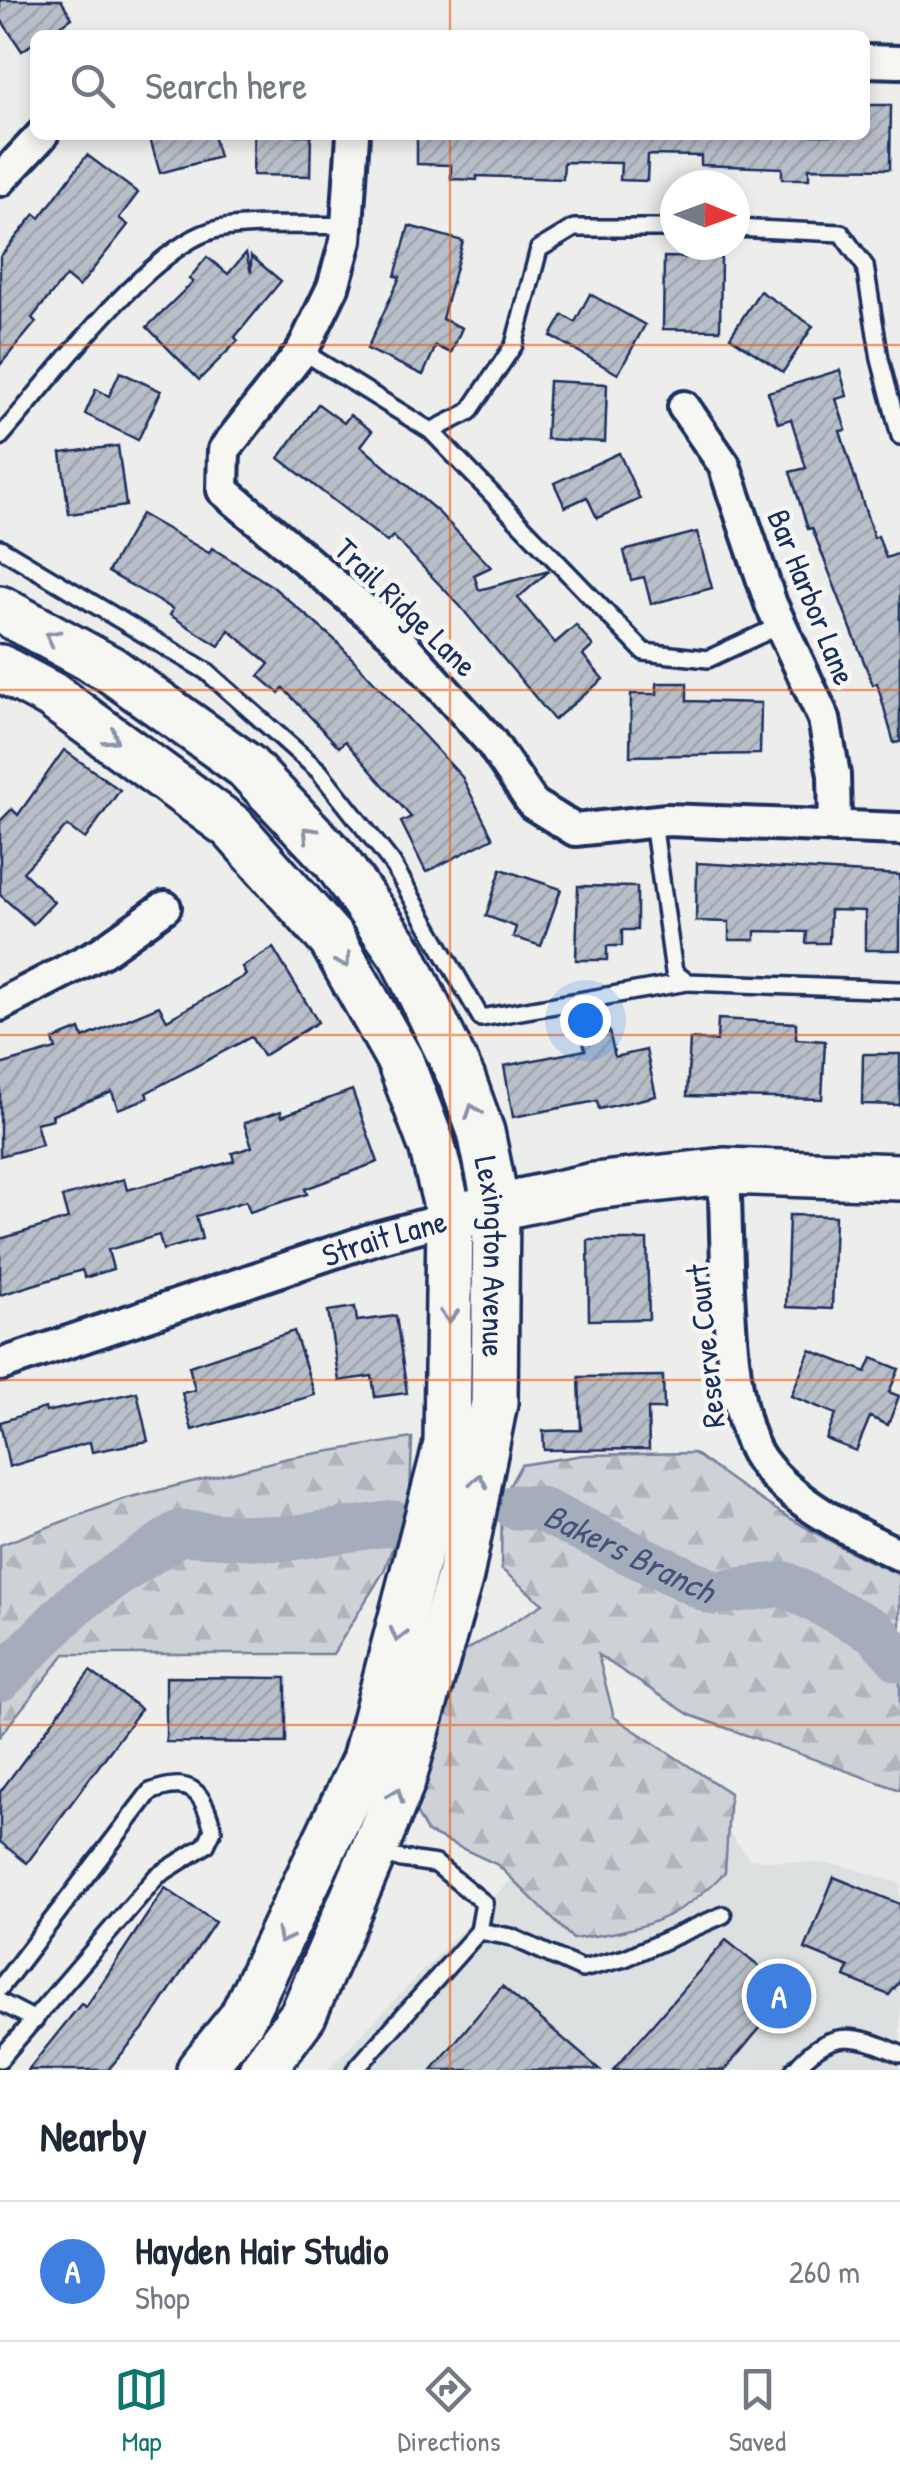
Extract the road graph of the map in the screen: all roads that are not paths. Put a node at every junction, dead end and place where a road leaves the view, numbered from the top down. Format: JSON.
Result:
{"nodes":[{"id":1,"x":870,"y":61,"type":"edge"},
{"id":2,"x":900,"y":62,"type":"edge"},
{"id":3,"x":37,"y":140,"type":"edge"},
{"id":4,"x":353,"y":140,"type":"edge"},
{"id":5,"x":0,"y":180,"type":"edge"},
{"id":6,"x":348,"y":225,"type":"junction"},
{"id":7,"x":660,"y":228,"type":"edge"},
{"id":8,"x":750,"y":229,"type":"edge"},
{"id":9,"x":302,"y":351,"type":"junction"},
{"id":10,"x":684,"y":407,"type":"dead end"},
{"id":11,"x":431,"y":430,"type":"junction"},
{"id":12,"x":900,"y":436,"type":"edge"},
{"id":13,"x":0,"y":438,"type":"edge"},
{"id":14,"x":0,"y":548,"type":"edge"},
{"id":15,"x":0,"y":609,"type":"edge"},
{"id":16,"x":781,"y":626,"type":"junction"},
{"id":17,"x":0,"y":668,"type":"edge"},
{"id":18,"x":654,"y":822,"type":"junction"},
{"id":19,"x":835,"y":827,"type":"junction"},
{"id":20,"x":900,"y":829,"type":"edge"},
{"id":21,"x":165,"y":907,"type":"dead end"},
{"id":22,"x":687,"y":982,"type":"junction"},
{"id":23,"x":900,"y":990,"type":"edge"},
{"id":24,"x":0,"y":1005,"type":"edge"},
{"id":25,"x":724,"y":1171,"type":"junction"},
{"id":26,"x":900,"y":1177,"type":"edge"},
{"id":27,"x":496,"y":1206,"type":"junction"},
{"id":28,"x":450,"y":1218,"type":"junction"},
{"id":29,"x":0,"y":1365,"type":"edge"},
{"id":30,"x":900,"y":1555,"type":"edge"},
{"id":31,"x":350,"y":1850,"type":"junction"},
{"id":32,"x":723,"y":1914,"type":"dead end"},
{"id":33,"x":480,"y":1931,"type":"junction"},
{"id":34,"x":0,"y":1988,"type":"edge"},
{"id":35,"x":0,"y":2002,"type":"edge"},
{"id":36,"x":35,"y":2020,"type":"junction"},
{"id":37,"x":900,"y":2054,"type":"edge"},
{"id":38,"x":0,"y":2059,"type":"edge"},
{"id":39,"x":200,"y":2070,"type":"edge"},
{"id":40,"x":262,"y":2070,"type":"edge"},
{"id":41,"x":355,"y":2070,"type":"edge"},
{"id":42,"x":794,"y":2070,"type":"edge"}],
"edges":[{"from":1,"to":2,"type":"street"},
{"from":3,"to":5,"type":"street"},
{"from":4,"to":6,"type":"street","name":"Trail Ridge Lane"},
{"from":6,"to":9,"type":"street","name":"Trail Ridge Lane"},
{"from":6,"to":13,"type":"lane"},
{"from":7,"to":11,"type":"lane"},
{"from":8,"to":12,"type":"lane"},
{"from":9,"to":11,"type":"lane"},
{"from":9,"to":18,"type":"street","name":"Trail Ridge Lane"},
{"from":10,"to":16,"type":"street","name":"Bar Harbor Lane"},
{"from":11,"to":16,"type":"lane"},
{"from":14,"to":22,"type":"lane"},
{"from":27,"to":15,"type":"street","name":"Lexington Avenue","one_way":true},
{"from":16,"to":19,"type":"street","name":"Bar Harbor Lane"},
{"from":17,"to":28,"type":"street","name":"Lexington Avenue","one_way":true},
{"from":18,"to":19,"type":"street","name":"Trail Ridge Lane"},
{"from":18,"to":22,"type":"lane"},
{"from":19,"to":20,"type":"street","name":"Trail Ridge Lane"},
{"from":21,"to":24,"type":"street"},
{"from":22,"to":23,"type":"lane"},
{"from":25,"to":26,"type":"street","name":"Strait Lane"},
{"from":25,"to":27,"type":"street","name":"Strait Lane"},
{"from":25,"to":30,"type":"street","name":"Reserve Court"},
{"from":27,"to":28,"type":"street","name":"Strait Lane"},
{"from":31,"to":27,"type":"street","name":"Lexington Avenue","one_way":true},
{"from":28,"to":29,"type":"street","name":"Strait Lane"},
{"from":28,"to":31,"type":"street","name":"Lexington Avenue","one_way":true},
{"from":31,"to":33,"type":"lane"},
{"from":31,"to":39,"type":"street","name":"Lexington Avenue","one_way":true},
{"from":31,"to":40,"type":"street","name":"Lexington Avenue"},
{"from":32,"to":33,"type":"lane"},
{"from":33,"to":41,"type":"lane"},
{"from":34,"to":36,"type":"lane"},
{"from":35,"to":36,"type":"lane"},
{"from":36,"to":38,"type":"lane"},
{"from":37,"to":42,"type":"lane"}]}
